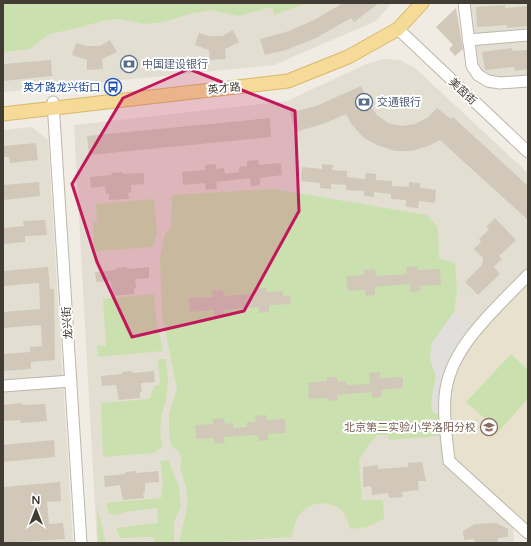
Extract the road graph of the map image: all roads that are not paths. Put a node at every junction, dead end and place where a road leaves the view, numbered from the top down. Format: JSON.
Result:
{"nodes":[{"id":1,"x":414,"y":3,"type":"edge"},
{"id":2,"x":422,"y":3,"type":"edge"},
{"id":3,"x":464,"y":3,"type":"edge"},
{"id":4,"x":398,"y":29,"type":"junction"},
{"id":5,"x":528,"y":34,"type":"edge"},
{"id":6,"x":468,"y":40,"type":"junction"},
{"id":7,"x":528,"y":80,"type":"edge"},
{"id":8,"x":53,"y":105,"type":"junction"},
{"id":9,"x":3,"y":108,"type":"edge"},
{"id":10,"x":3,"y":114,"type":"edge"},
{"id":11,"x":528,"y":152,"type":"edge"},
{"id":12,"x":528,"y":275,"type":"edge"},
{"id":13,"x":71,"y":381,"type":"junction"},
{"id":14,"x":3,"y":386,"type":"edge"},
{"id":15,"x":528,"y":533,"type":"edge"},
{"id":16,"x":81,"y":543,"type":"edge"}],
"edges":[{"from":1,"to":8,"type":"main road","name":"英才路"},
{"from":2,"to":4,"type":"main road","name":"英才路"},
{"from":3,"to":6,"type":"street"},
{"from":4,"to":8,"type":"main road","name":"英才路"},
{"from":4,"to":11,"type":"street","name":"美茵街"},
{"from":5,"to":6,"type":"street"},
{"from":6,"to":7,"type":"street"},
{"from":8,"to":9,"type":"main road","name":"英才路"},
{"from":8,"to":10,"type":"main road","name":"英才路"},
{"from":8,"to":13,"type":"street","name":"龙兴街"},
{"from":12,"to":15,"type":"street"},
{"from":13,"to":14,"type":"street"},
{"from":13,"to":16,"type":"street","name":"龙兴街"}]}
